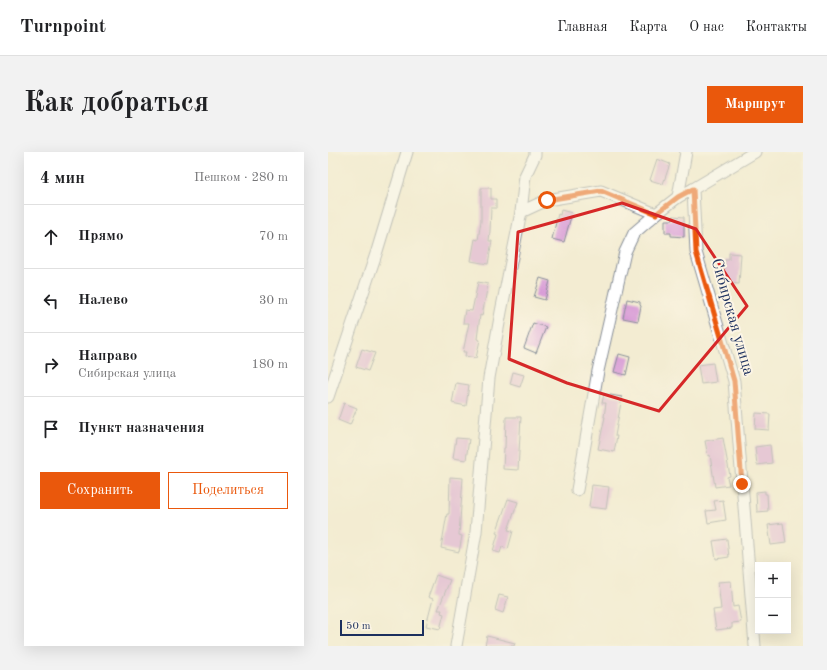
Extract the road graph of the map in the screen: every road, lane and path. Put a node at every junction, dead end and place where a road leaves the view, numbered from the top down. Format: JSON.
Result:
{"nodes":[{"id":1,"x":407,"y":152,"type":"edge"},
{"id":2,"x":535,"y":152,"type":"edge"},
{"id":3,"x":686,"y":152,"type":"edge"},
{"id":4,"x":755,"y":152,"type":"edge"},
{"id":5,"x":693,"y":189,"type":"junction"},
{"id":6,"x":678,"y":197,"type":"junction"},
{"id":7,"x":521,"y":212,"type":"junction"},
{"id":8,"x":656,"y":214,"type":"junction"},
{"id":9,"x":328,"y":397,"type":"edge"},
{"id":10,"x":577,"y":490,"type":"dead end"},
{"id":11,"x":456,"y":646,"type":"edge"},
{"id":12,"x":754,"y":646,"type":"edge"}],
"edges":[{"from":1,"to":9,"type":"street"},
{"from":2,"to":7,"type":"street"},
{"from":3,"to":6,"type":"street"},
{"from":4,"to":5,"type":"street"},
{"from":5,"to":6,"type":"street"},
{"from":5,"to":12,"type":"street","name":"Сибирская улица"},
{"from":6,"to":8,"type":"street"},
{"from":7,"to":8,"type":"street"},
{"from":7,"to":11,"type":"street"},
{"from":8,"to":10,"type":"street"}]}
